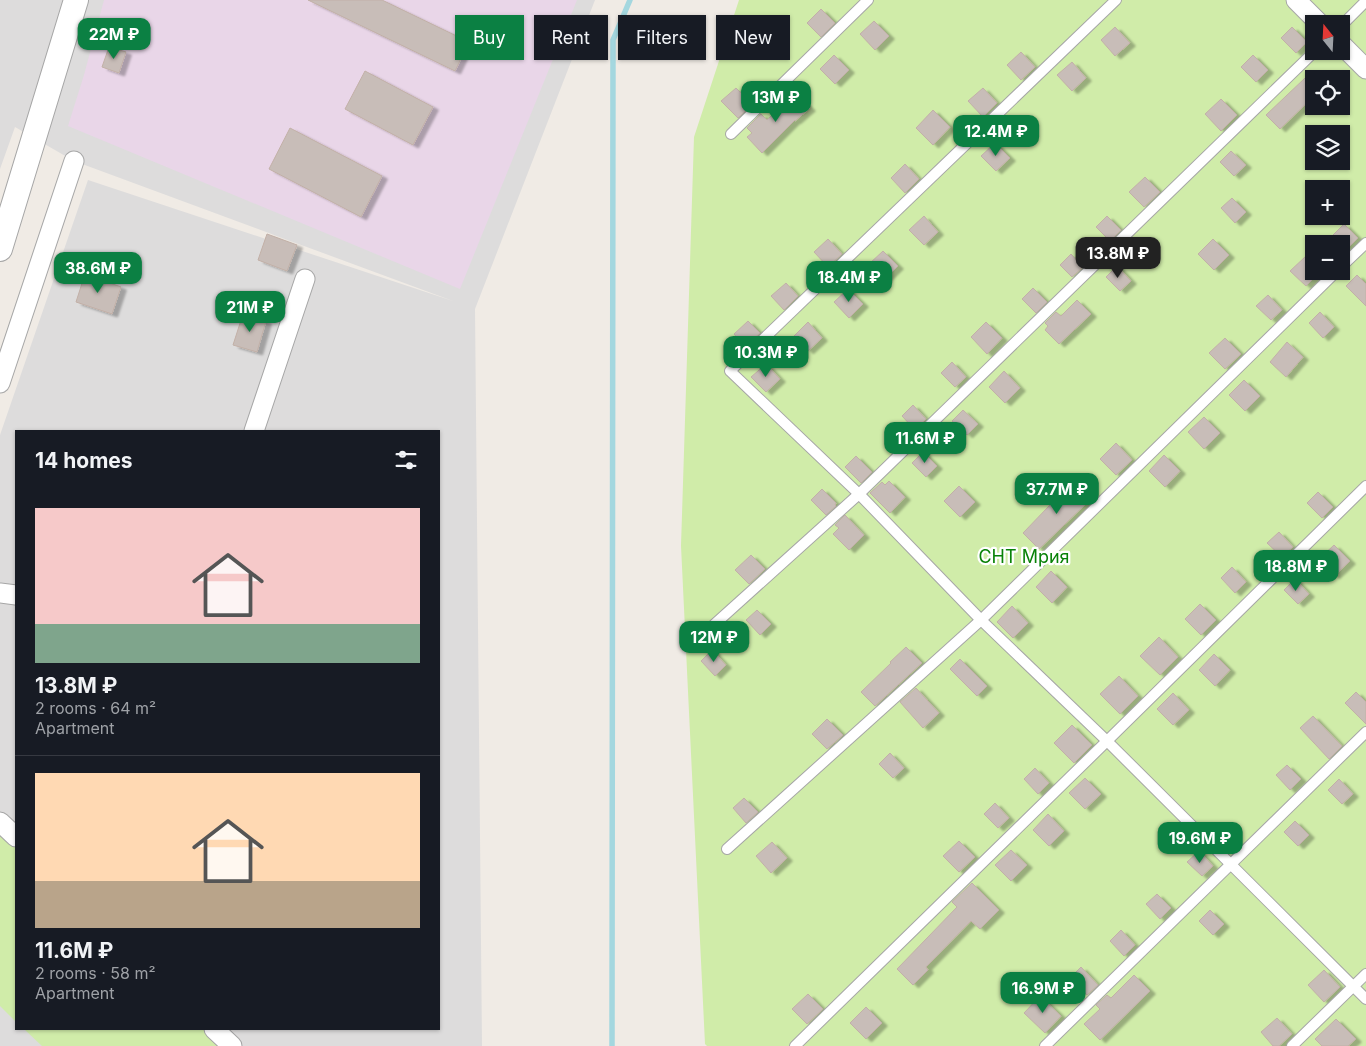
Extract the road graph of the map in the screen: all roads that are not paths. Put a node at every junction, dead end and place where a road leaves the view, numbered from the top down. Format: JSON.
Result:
{"nodes":[{"id":1,"x":76,"y":0,"type":"edge"},
{"id":2,"x":868,"y":0,"type":"edge"},
{"id":3,"x":1116,"y":0,"type":"edge"},
{"id":4,"x":1296,"y":0,"type":"edge"},
{"id":5,"x":1366,"y":1,"type":"edge"},
{"id":6,"x":1311,"y":15,"type":"edge"},
{"id":7,"x":1350,"y":17,"type":"edge"},
{"id":8,"x":1350,"y":53,"type":"edge"},
{"id":9,"x":1306,"y":60,"type":"edge"},
{"id":10,"x":1366,"y":69,"type":"edge"},
{"id":11,"x":731,"y":134,"type":"dead end"},
{"id":12,"x":74,"y":161,"type":"dead end"},
{"id":13,"x":2,"y":236,"type":"edge"},
{"id":14,"x":1366,"y":243,"type":"edge"},
{"id":15,"x":1350,"y":258,"type":"edge"},
{"id":16,"x":305,"y":279,"type":"dead end"},
{"id":17,"x":1328,"y":280,"type":"edge"},
{"id":18,"x":0,"y":383,"type":"edge"},
{"id":19,"x":254,"y":430,"type":"edge"},
{"id":20,"x":1366,"y":486,"type":"edge"},
{"id":21,"x":859,"y":494,"type":"junction"},
{"id":22,"x":0,"y":594,"type":"edge"},
{"id":23,"x":15,"y":595,"type":"edge"},
{"id":24,"x":981,"y":620,"type":"junction"},
{"id":25,"x":707,"y":631,"type":"dead end"},
{"id":26,"x":1366,"y":732,"type":"edge"},
{"id":27,"x":1107,"y":741,"type":"junction"},
{"id":28,"x":0,"y":822,"type":"edge"},
{"id":29,"x":15,"y":836,"type":"edge"},
{"id":30,"x":727,"y":849,"type":"dead end"},
{"id":31,"x":1231,"y":864,"type":"junction"},
{"id":32,"x":1366,"y":974,"type":"edge"},
{"id":33,"x":1354,"y":987,"type":"junction"},
{"id":34,"x":1366,"y":999,"type":"edge"},
{"id":35,"x":215,"y":1030,"type":"edge"},
{"id":36,"x":232,"y":1046,"type":"edge"},
{"id":37,"x":795,"y":1046,"type":"edge"},
{"id":38,"x":1045,"y":1046,"type":"edge"},
{"id":39,"x":1292,"y":1046,"type":"edge"}],
"edges":[{"from":1,"to":13,"type":"street"},
{"from":2,"to":11,"type":"lane"},
{"from":3,"to":21,"type":"lane"},
{"from":4,"to":6,"type":"street"},
{"from":5,"to":7,"type":"lane"},
{"from":8,"to":10,"type":"street"},
{"from":9,"to":21,"type":"lane"},
{"from":12,"to":18,"type":"street"},
{"from":14,"to":15,"type":"lane"},
{"from":16,"to":19,"type":"street"},
{"from":17,"to":24,"type":"lane"},
{"from":20,"to":27,"type":"lane"},
{"from":21,"to":24,"type":"lane"},
{"from":21,"to":25,"type":"lane"},
{"from":22,"to":23,"type":"street"},
{"from":24,"to":27,"type":"lane"},
{"from":24,"to":30,"type":"lane"},
{"from":26,"to":31,"type":"lane"},
{"from":27,"to":31,"type":"lane"},
{"from":27,"to":37,"type":"lane"},
{"from":28,"to":29,"type":"street"},
{"from":31,"to":33,"type":"lane"},
{"from":31,"to":38,"type":"lane"},
{"from":32,"to":33,"type":"lane"},
{"from":33,"to":34,"type":"lane"},
{"from":33,"to":39,"type":"lane"},
{"from":35,"to":36,"type":"street"}]}
